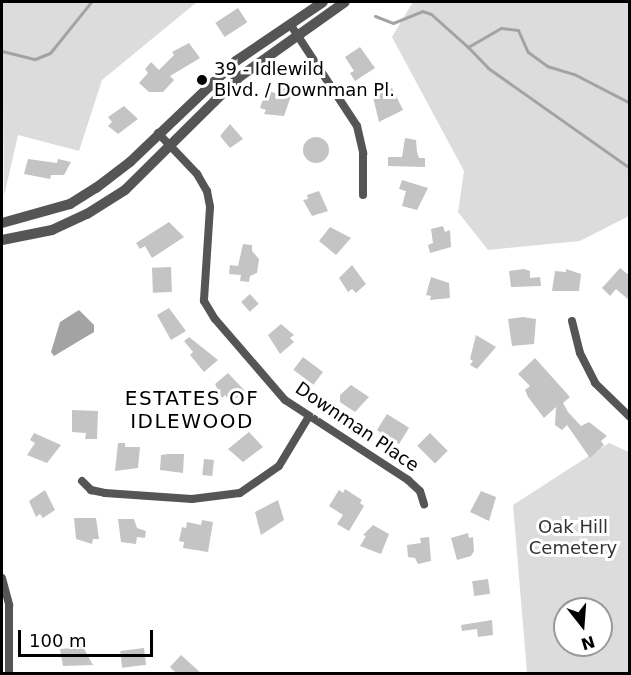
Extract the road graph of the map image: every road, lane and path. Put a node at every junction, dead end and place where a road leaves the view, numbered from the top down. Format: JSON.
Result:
{"nodes":[{"id":1,"x":323,"y":2,"type":"edge"},
{"id":2,"x":345,"y":2,"type":"edge"},
{"id":3,"x":290,"y":24,"type":"junction"},
{"id":4,"x":297,"y":34,"type":"junction"},
{"id":5,"x":158,"y":133,"type":"junction"},
{"id":6,"x":170,"y":144,"type":"junction"},
{"id":7,"x":363,"y":195,"type":"dead end"},
{"id":8,"x":2,"y":223,"type":"edge"},
{"id":9,"x":2,"y":240,"type":"edge"},
{"id":10,"x":572,"y":321,"type":"dead end"},
{"id":11,"x":630,"y":417,"type":"edge"},
{"id":12,"x":308,"y":418,"type":"junction"},
{"id":13,"x":82,"y":481,"type":"dead end"},
{"id":14,"x":424,"y":504,"type":"dead end"},
{"id":15,"x":2,"y":578,"type":"edge"},
{"id":16,"x":9,"y":674,"type":"edge"}],
"edges":[{"from":1,"to":3,"type":"street"},
{"from":2,"to":4,"type":"street"},
{"from":3,"to":4,"type":"street"},
{"from":3,"to":5,"type":"street"},
{"from":4,"to":6,"type":"street"},
{"from":4,"to":7,"type":"street"},
{"from":5,"to":6,"type":"street","name":"Downman Place"},
{"from":5,"to":8,"type":"street"},
{"from":6,"to":9,"type":"street"},
{"from":6,"to":12,"type":"street","name":"Downman Place"},
{"from":10,"to":11,"type":"street"},
{"from":12,"to":13,"type":"street"},
{"from":12,"to":14,"type":"street","name":"Downman Place"},
{"from":15,"to":16,"type":"street"}]}
